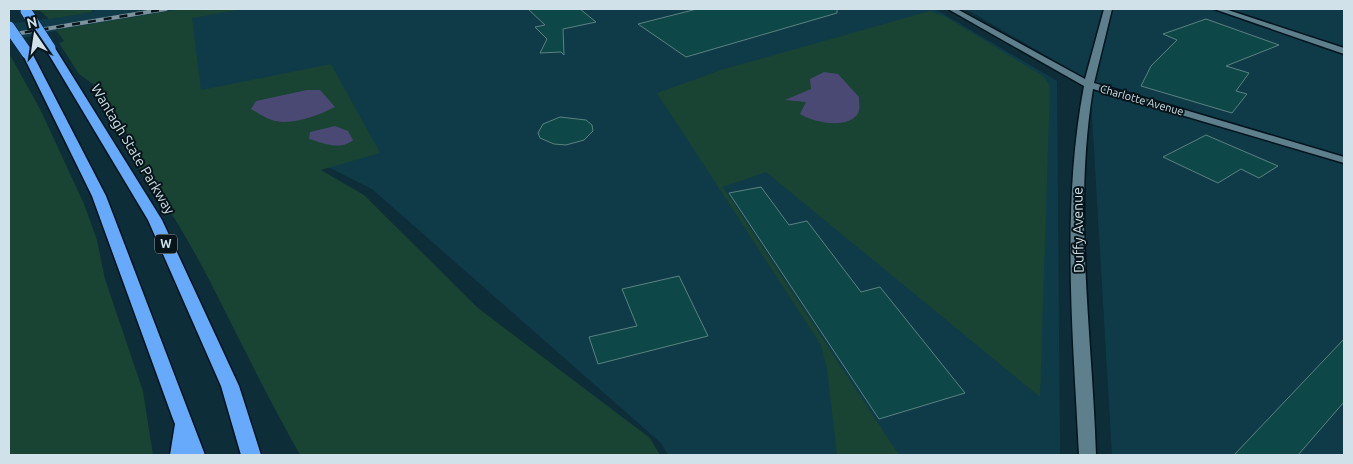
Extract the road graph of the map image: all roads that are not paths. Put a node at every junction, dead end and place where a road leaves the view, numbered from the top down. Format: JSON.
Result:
{"nodes":[{"id":1,"x":952,"y":9,"type":"edge"},
{"id":2,"x":1108,"y":9,"type":"edge"},
{"id":3,"x":1218,"y":9,"type":"edge"},
{"id":4,"x":25,"y":10,"type":"edge"},
{"id":5,"x":9,"y":27,"type":"edge"},
{"id":6,"x":1344,"y":51,"type":"edge"},
{"id":7,"x":1087,"y":84,"type":"junction"},
{"id":8,"x":1344,"y":160,"type":"edge"},
{"id":9,"x":183,"y":419,"type":"junction"},
{"id":10,"x":244,"y":436,"type":"junction"},
{"id":11,"x":180,"y":455,"type":"edge"},
{"id":12,"x":195,"y":455,"type":"edge"},
{"id":13,"x":251,"y":455,"type":"edge"},
{"id":14,"x":263,"y":455,"type":"edge"},
{"id":15,"x":1088,"y":455,"type":"edge"}],
"edges":[{"from":1,"to":7,"type":"street","name":"Charlotte Avenue"},
{"from":2,"to":7,"type":"street","name":"Duffy Avenue"},
{"from":3,"to":6,"type":"street"},
{"from":4,"to":10,"type":"highway","name":"Wantagh State Parkway","number":"W","bridge":true},
{"from":5,"to":9,"type":"highway","bridge":true},
{"from":7,"to":8,"type":"street","name":"Charlotte Avenue"},
{"from":7,"to":15,"type":"street","name":"Duffy Avenue"},
{"from":9,"to":11,"type":"highway"},
{"from":9,"to":12,"type":"highway"},
{"from":10,"to":13,"type":"highway","name":"Wantagh State Parkway","number":"W"},
{"from":10,"to":14,"type":"highway"}]}
